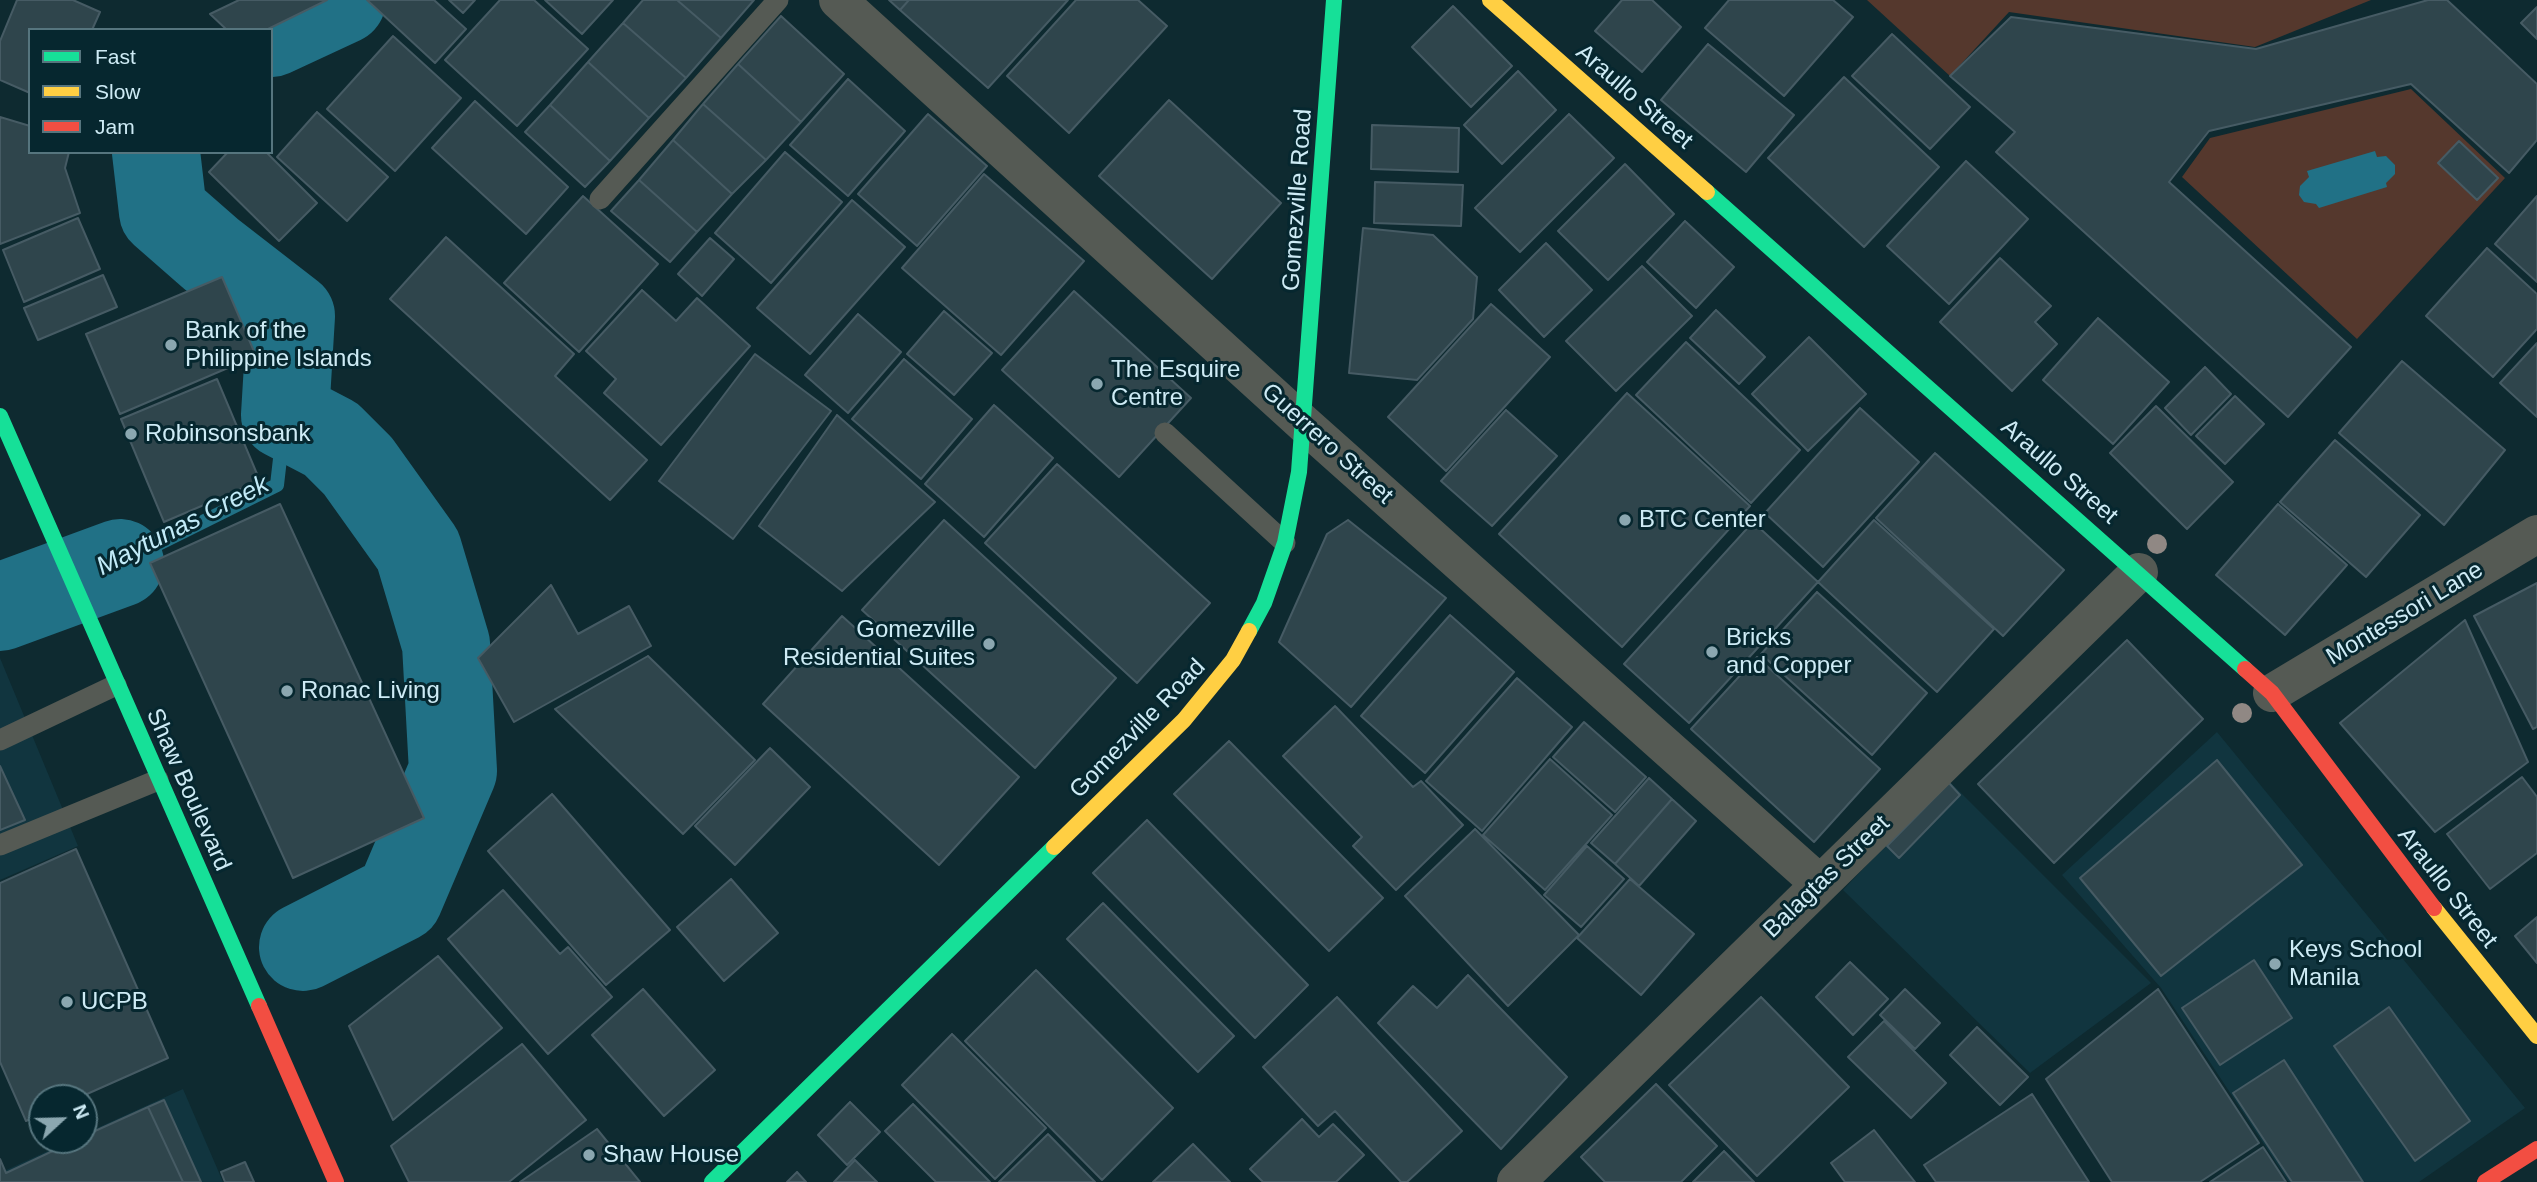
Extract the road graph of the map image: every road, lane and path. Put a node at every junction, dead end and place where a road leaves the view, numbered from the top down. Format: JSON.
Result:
{"nodes":[{"id":1,"x":778,"y":0,"type":"edge"},
{"id":2,"x":838,"y":0,"type":"edge"},
{"id":3,"x":1334,"y":0,"type":"edge"},
{"id":4,"x":1490,"y":0,"type":"edge"},
{"id":5,"x":600,"y":199,"type":"dead end"},
{"id":6,"x":0,"y":416,"type":"edge"},
{"id":7,"x":1304,"y":424,"type":"junction"},
{"id":8,"x":1165,"y":433,"type":"dead end"},
{"id":9,"x":2537,"y":534,"type":"edge"},
{"id":10,"x":1285,"y":543,"type":"junction"},
{"id":11,"x":2139,"y":572,"type":"junction"},
{"id":12,"x":116,"y":685,"type":"junction"},
{"id":13,"x":2272,"y":693,"type":"junction"},
{"id":14,"x":0,"y":740,"type":"edge"},
{"id":15,"x":158,"y":780,"type":"junction"},
{"id":16,"x":0,"y":845,"type":"edge"},
{"id":17,"x":1820,"y":884,"type":"junction"},
{"id":18,"x":2537,"y":1036,"type":"edge"},
{"id":19,"x":2537,"y":1149,"type":"edge"},
{"id":20,"x":336,"y":1182,"type":"edge"},
{"id":21,"x":712,"y":1182,"type":"edge"},
{"id":22,"x":1516,"y":1182,"type":"edge"},
{"id":23,"x":2485,"y":1182,"type":"edge"}],
"edges":[{"from":1,"to":5,"type":"lane"},
{"from":2,"to":7,"type":"street","name":"Guerrero Street"},
{"from":3,"to":7,"type":"main road","name":"Gomezville Road"},
{"from":4,"to":11,"type":"main road","name":"Araullo Street"},
{"from":6,"to":12,"type":"main road","name":"Shaw Boulevard"},
{"from":7,"to":10,"type":"main road","name":"Gomezville Road"},
{"from":7,"to":17,"type":"street","name":"Guerrero Street"},
{"from":8,"to":10,"type":"lane"},
{"from":9,"to":13,"type":"street","name":"Montessori Lane"},
{"from":10,"to":21,"type":"main road","name":"Gomezville Road"},
{"from":11,"to":13,"type":"main road","name":"Araullo Street"},
{"from":11,"to":17,"type":"street","name":"Balagtas Street"},
{"from":12,"to":14,"type":"lane"},
{"from":12,"to":15,"type":"main road","name":"Shaw Boulevard"},
{"from":13,"to":18,"type":"main road","name":"Araullo Street"},
{"from":15,"to":16,"type":"lane"},
{"from":15,"to":20,"type":"main road","name":"Shaw Boulevard"},
{"from":17,"to":22,"type":"street","name":"Balagtas Street"},
{"from":19,"to":23,"type":"main road"}]}
